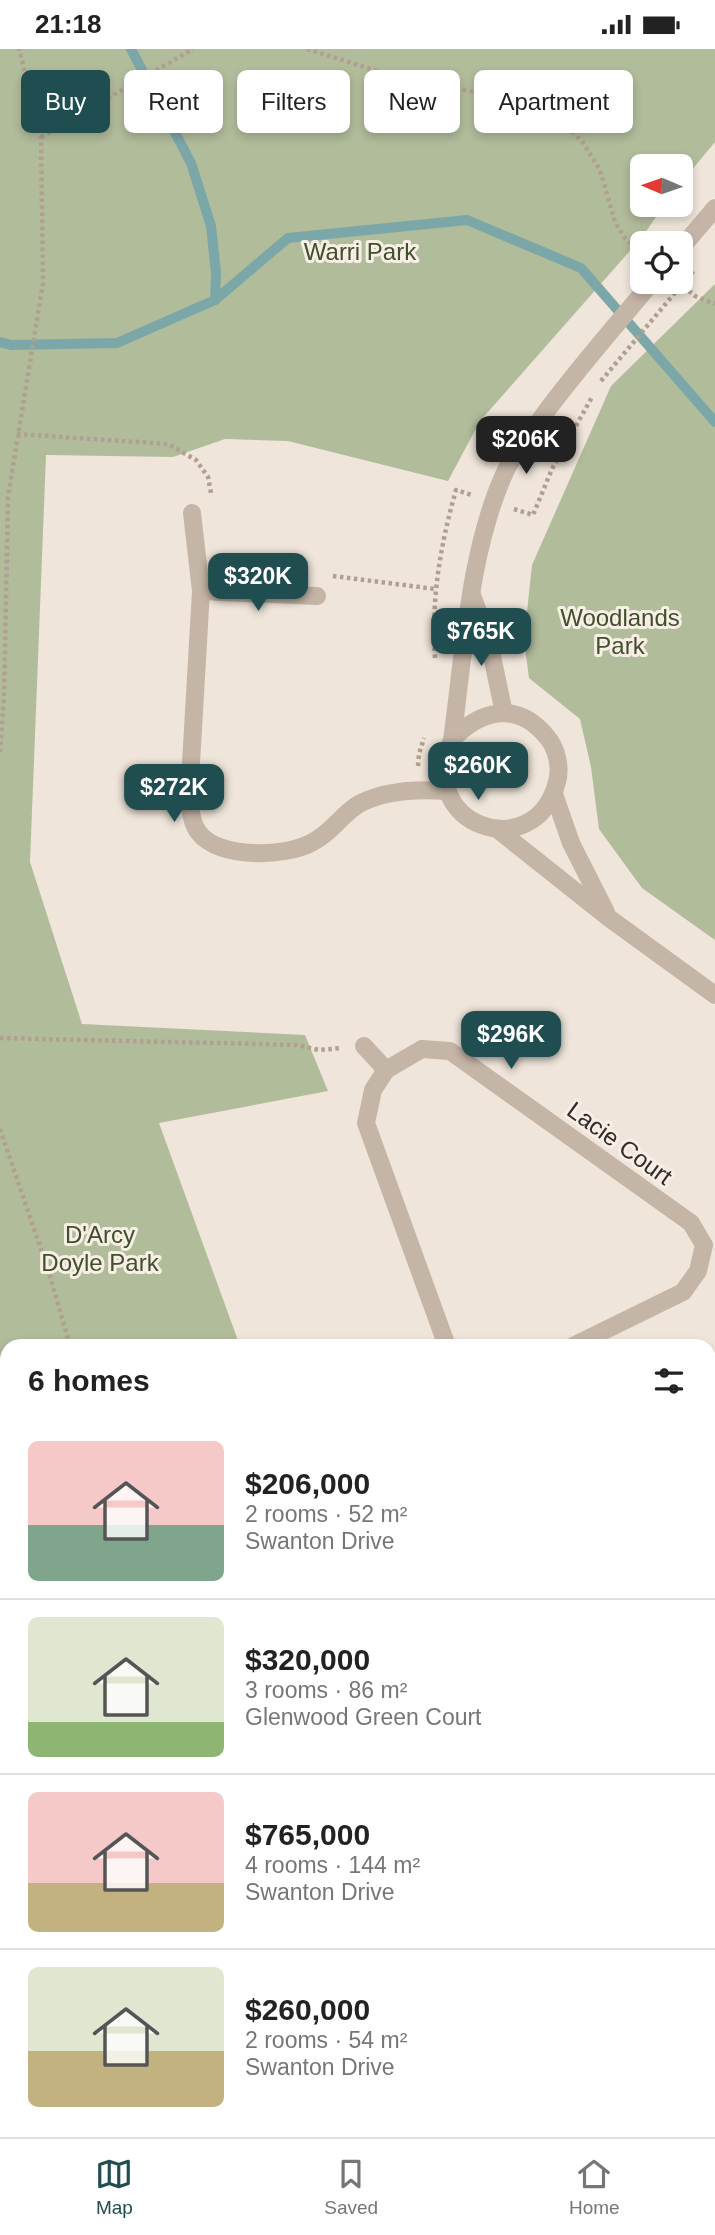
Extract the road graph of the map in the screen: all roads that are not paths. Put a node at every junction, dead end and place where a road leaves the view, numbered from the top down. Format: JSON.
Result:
{"nodes":[{"id":1,"x":715,"y":208,"type":"edge"},
{"id":2,"x":693,"y":233,"type":"edge"},
{"id":3,"x":642,"y":294,"type":"edge"},
{"id":4,"x":192,"y":513,"type":"road end"},
{"id":5,"x":201,"y":591,"type":"junction"},
{"id":6,"x":471,"y":592,"type":"junction"},
{"id":7,"x":317,"y":596,"type":"dead end"},
{"id":8,"x":504,"y":713,"type":"junction"},
{"id":9,"x":452,"y":740,"type":"junction"},
{"id":10,"x":446,"y":790,"type":"junction"},
{"id":11,"x":554,"y":794,"type":"junction"},
{"id":12,"x":497,"y":829,"type":"junction"},
{"id":13,"x":609,"y":918,"type":"junction"},
{"id":14,"x":715,"y":995,"type":"edge"},
{"id":15,"x":364,"y":1046,"type":"road end"},
{"id":16,"x":386,"y":1070,"type":"junction"},
{"id":17,"x":444,"y":1339,"type":"edge"},
{"id":18,"x":587,"y":1339,"type":"edge"}],
"edges":[{"from":1,"to":2,"type":"street"},
{"from":3,"to":6,"type":"street"},
{"from":4,"to":5,"type":"street"},
{"from":5,"to":7,"type":"street"},
{"from":5,"to":10,"type":"street"},
{"from":6,"to":8,"type":"street"},
{"from":6,"to":9,"type":"street"},
{"from":8,"to":9,"type":"street"},
{"from":8,"to":11,"type":"street"},
{"from":9,"to":10,"type":"street"},
{"from":10,"to":12,"type":"street"},
{"from":11,"to":12,"type":"street"},
{"from":11,"to":13,"type":"street"},
{"from":12,"to":13,"type":"street"},
{"from":13,"to":14,"type":"street"},
{"from":15,"to":16,"type":"street"},
{"from":16,"to":17,"type":"street"},
{"from":16,"to":18,"type":"street","name":"Lacie Court"}]}
